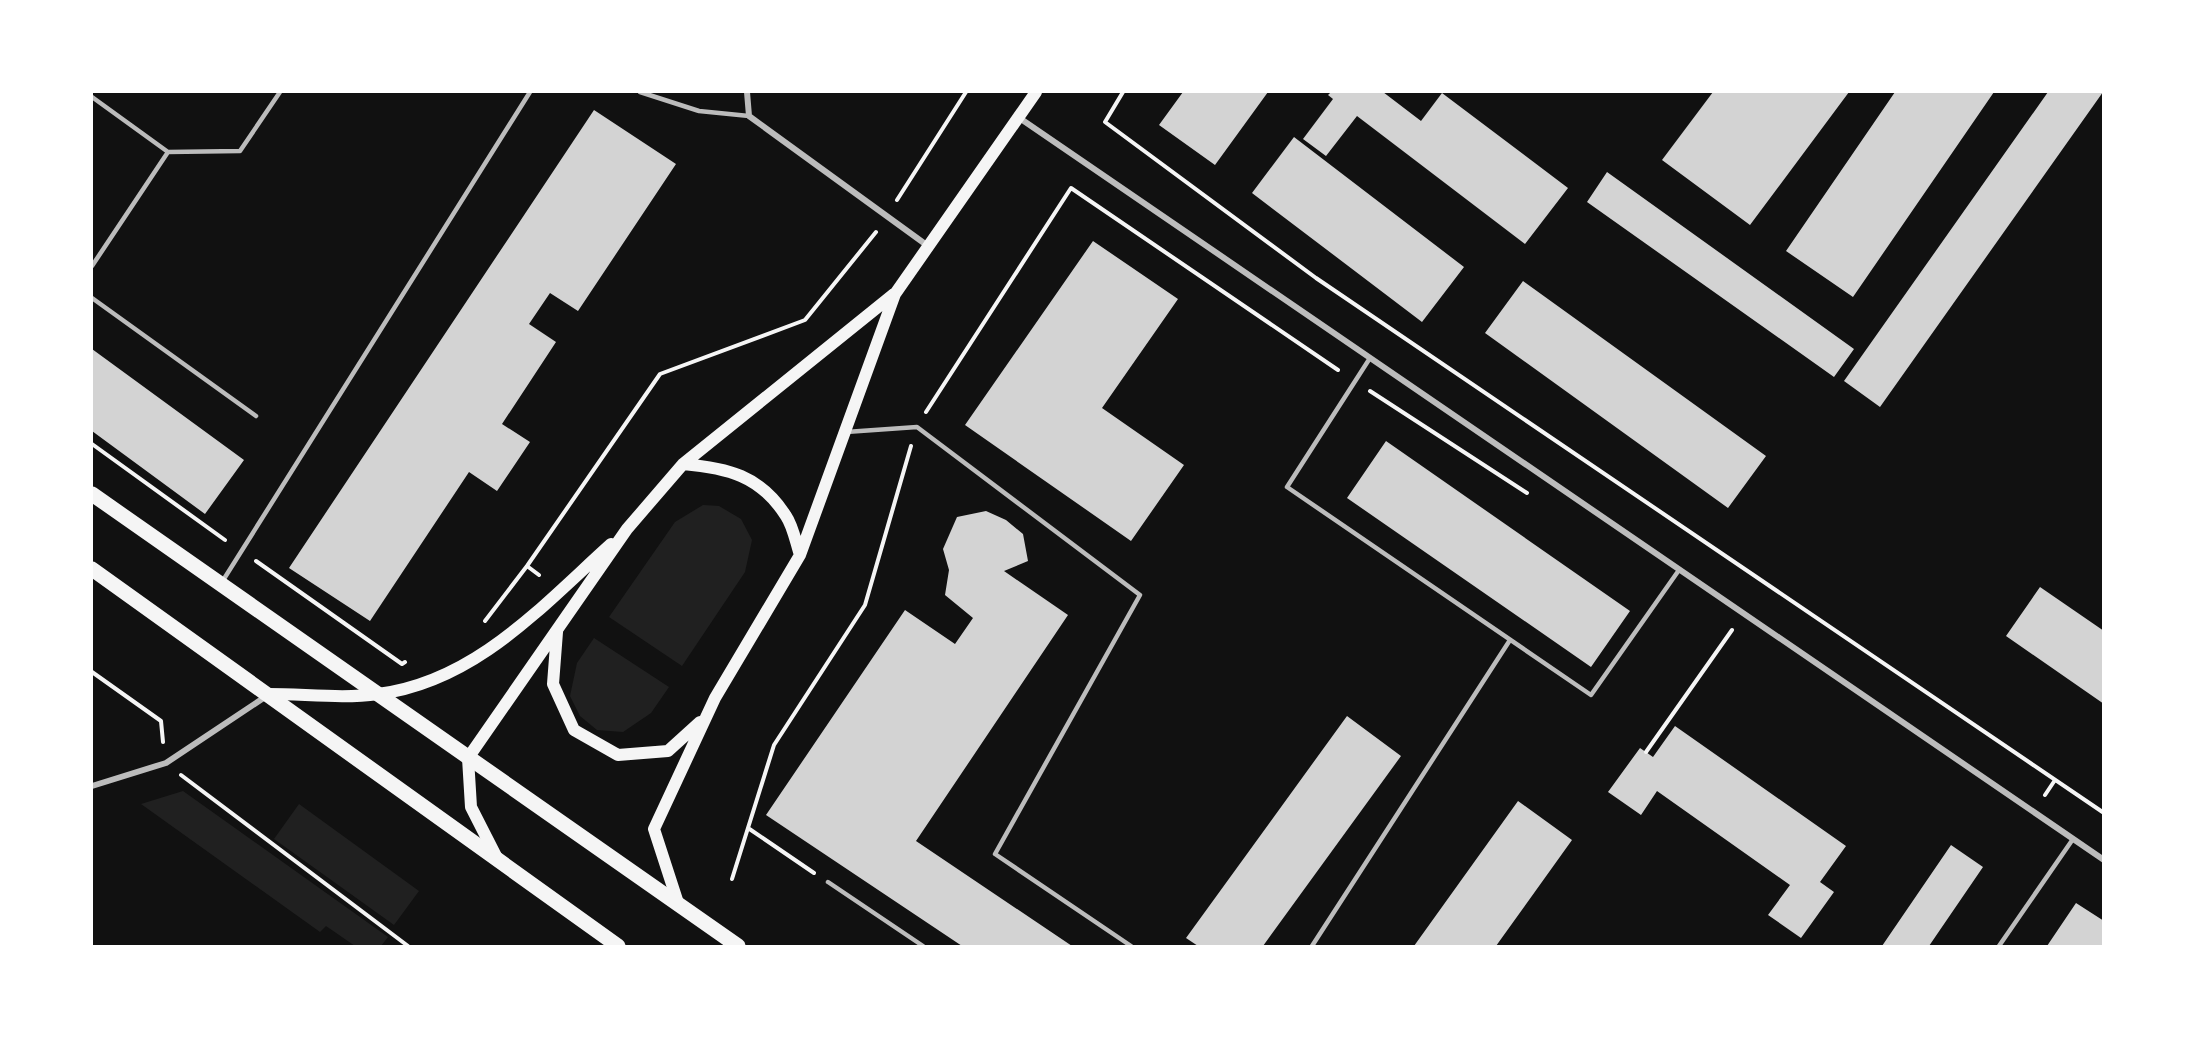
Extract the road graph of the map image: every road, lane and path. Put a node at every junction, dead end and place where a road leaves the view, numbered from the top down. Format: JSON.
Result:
{"nodes":[{"id":1,"x":280,"y":92,"type":"edge"},
{"id":2,"x":530,"y":92,"type":"edge"},
{"id":3,"x":640,"y":92,"type":"edge"},
{"id":4,"x":747,"y":92,"type":"edge"},
{"id":5,"x":966,"y":92,"type":"edge"},
{"id":6,"x":1036,"y":92,"type":"edge"},
{"id":7,"x":1124,"y":92,"type":"edge"},
{"id":8,"x":92,"y":97,"type":"edge"},
{"id":9,"x":749,"y":116,"type":"junction"},
{"id":10,"x":1018,"y":117,"type":"junction"},
{"id":11,"x":168,"y":152,"type":"junction"},
{"id":12,"x":1071,"y":188,"type":"dead end"},
{"id":13,"x":887,"y":216,"type":"junction"},
{"id":14,"x":928,"y":246,"type":"junction"},
{"id":15,"x":92,"y":266,"type":"edge"},
{"id":16,"x":895,"y":294,"type":"junction"},
{"id":17,"x":92,"y":298,"type":"edge"},
{"id":18,"x":1370,"y":358,"type":"junction"},
{"id":19,"x":256,"y":416,"type":"dead end"},
{"id":20,"x":917,"y":427,"type":"junction"},
{"id":21,"x":846,"y":432,"type":"junction"},
{"id":22,"x":92,"y":444,"type":"edge"},
{"id":23,"x":683,"y":464,"type":"junction"},
{"id":24,"x":92,"y":494,"type":"edge"},
{"id":25,"x":627,"y":529,"type":"junction"},
{"id":26,"x":242,"y":551,"type":"junction"},
{"id":27,"x":800,"y":555,"type":"junction"},
{"id":28,"x":527,"y":566,"type":"junction"},
{"id":29,"x":92,"y":569,"type":"edge"},
{"id":30,"x":1679,"y":570,"type":"junction"},
{"id":31,"x":539,"y":575,"type":"dead end"},
{"id":32,"x":220,"y":584,"type":"junction"},
{"id":33,"x":1743,"y":614,"type":"junction"},
{"id":34,"x":481,"y":626,"type":"dead end"},
{"id":35,"x":557,"y":630,"type":"junction"},
{"id":36,"x":1510,"y":640,"type":"junction"},
{"id":37,"x":412,"y":659,"type":"dead end"},
{"id":38,"x":92,"y":672,"type":"edge"},
{"id":39,"x":269,"y":694,"type":"junction"},
{"id":40,"x":378,"y":694,"type":"junction"},
{"id":41,"x":705,"y":717,"type":"junction"},
{"id":42,"x":1646,"y":752,"type":"dead end"},
{"id":43,"x":468,"y":758,"type":"junction"},
{"id":44,"x":166,"y":763,"type":"junction"},
{"id":45,"x":92,"y":786,"type":"edge"},
{"id":46,"x":2103,"y":813,"type":"edge"},
{"id":47,"x":748,"y":828,"type":"junction"},
{"id":48,"x":2073,"y":839,"type":"junction"},
{"id":49,"x":2103,"y":860,"type":"edge"},
{"id":50,"x":499,"y":861,"type":"junction"},
{"id":51,"x":732,"y":879,"type":"dead end"},
{"id":52,"x":828,"y":882,"type":"joint"},
{"id":53,"x":679,"y":906,"type":"junction"},
{"id":54,"x":407,"y":946,"type":"edge"},
{"id":55,"x":618,"y":946,"type":"edge"},
{"id":56,"x":738,"y":946,"type":"edge"},
{"id":57,"x":923,"y":946,"type":"edge"},
{"id":58,"x":1131,"y":946,"type":"edge"},
{"id":59,"x":1312,"y":946,"type":"edge"},
{"id":60,"x":1999,"y":946,"type":"edge"}],
"edges":[{"from":1,"to":11,"type":"lane"},
{"from":2,"to":26,"type":"lane"},
{"from":3,"to":9,"type":"lane"},
{"from":4,"to":9,"type":"street"},
{"from":5,"to":13,"type":"path"},
{"from":6,"to":10,"type":"main road"},
{"from":7,"to":46,"type":"path"},
{"from":8,"to":11,"type":"lane"},
{"from":9,"to":13,"type":"street"},
{"from":10,"to":14,"type":"main road"},
{"from":10,"to":18,"type":"street"},
{"from":11,"to":15,"type":"lane"},
{"from":12,"to":20,"type":"path"},
{"from":13,"to":14,"type":"street"},
{"from":13,"to":28,"type":"path"},
{"from":14,"to":16,"type":"main road"},
{"from":16,"to":21,"type":"main road"},
{"from":16,"to":23,"type":"main road"},
{"from":17,"to":19,"type":"lane"},
{"from":18,"to":30,"type":"street"},
{"from":18,"to":36,"type":"lane"},
{"from":20,"to":21,"type":"lane"},
{"from":20,"to":47,"type":"path"},
{"from":20,"to":58,"type":"lane"},
{"from":21,"to":27,"type":"main road"},
{"from":22,"to":26,"type":"path"},
{"from":23,"to":25,"type":"main road"},
{"from":23,"to":27,"type":"main road"},
{"from":24,"to":32,"type":"main road"},
{"from":25,"to":35,"type":"main road"},
{"from":25,"to":40,"type":"main road"},
{"from":26,"to":32,"type":"lane"},
{"from":26,"to":37,"type":"path"},
{"from":27,"to":41,"type":"main road"},
{"from":28,"to":31,"type":"path"},
{"from":28,"to":34,"type":"path"},
{"from":29,"to":39,"type":"main road"},
{"from":30,"to":33,"type":"street"},
{"from":30,"to":36,"type":"lane"},
{"from":32,"to":40,"type":"main road"},
{"from":33,"to":42,"type":"path"},
{"from":33,"to":48,"type":"street"},
{"from":35,"to":41,"type":"main road"},
{"from":35,"to":43,"type":"main road"},
{"from":36,"to":59,"type":"lane"},
{"from":38,"to":44,"type":"path"},
{"from":39,"to":40,"type":"main road"},
{"from":39,"to":44,"type":"street"},
{"from":39,"to":50,"type":"main road"},
{"from":40,"to":43,"type":"main road"},
{"from":41,"to":53,"type":"main road"},
{"from":43,"to":50,"type":"main road"},
{"from":43,"to":53,"type":"main road"},
{"from":44,"to":45,"type":"street"},
{"from":44,"to":54,"type":"path"},
{"from":47,"to":51,"type":"path"},
{"from":47,"to":52,"type":"path"},
{"from":48,"to":49,"type":"street"},
{"from":48,"to":60,"type":"lane"},
{"from":50,"to":55,"type":"main road"},
{"from":52,"to":57,"type":"lane"},
{"from":53,"to":56,"type":"main road"}]}
